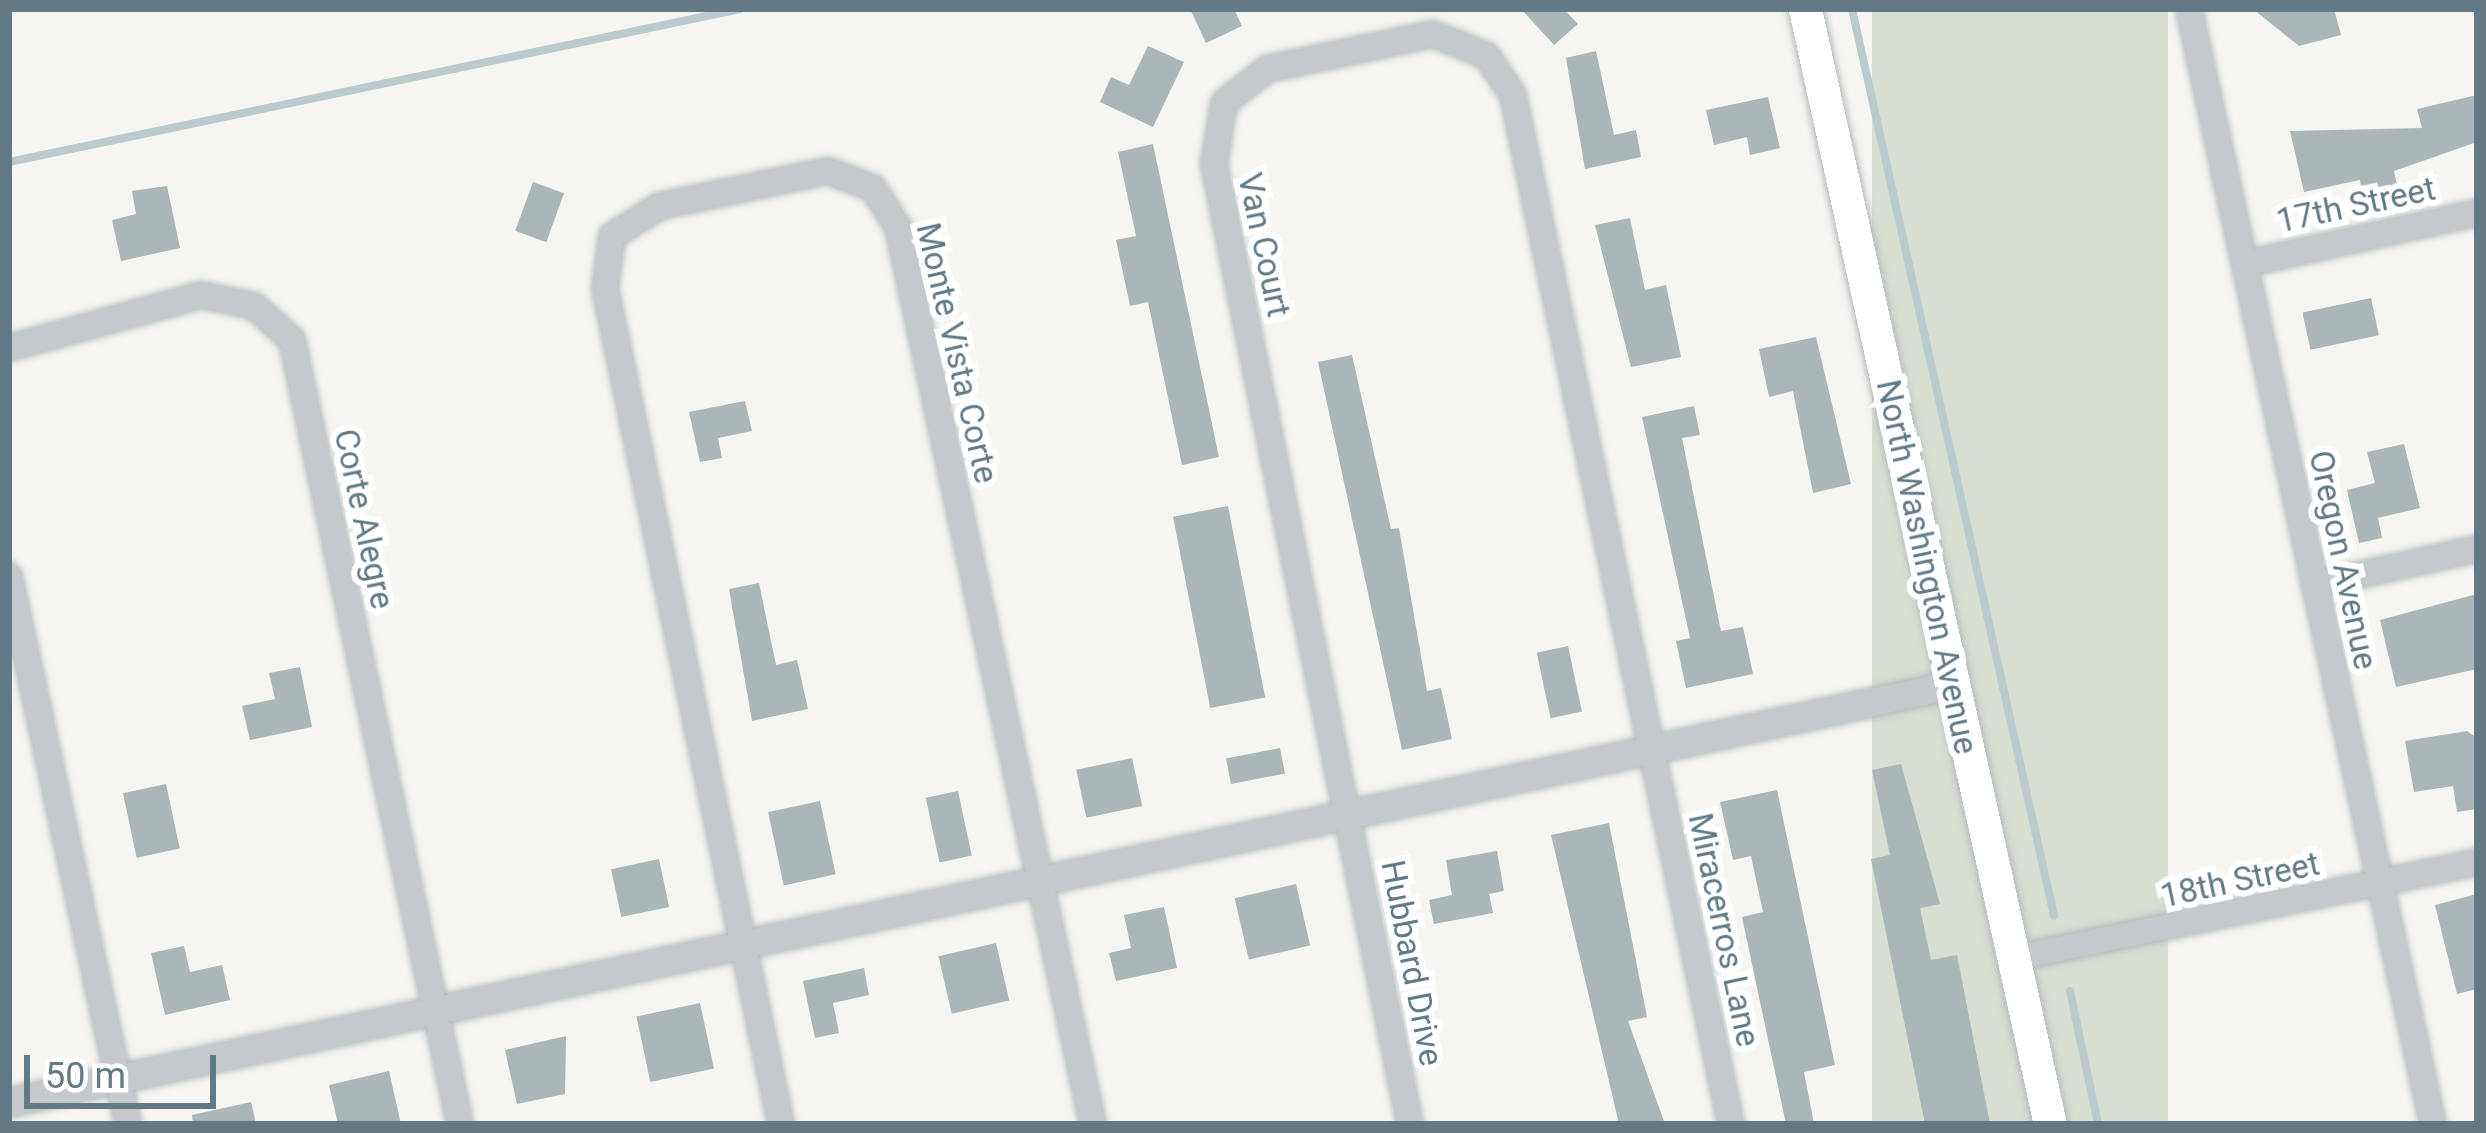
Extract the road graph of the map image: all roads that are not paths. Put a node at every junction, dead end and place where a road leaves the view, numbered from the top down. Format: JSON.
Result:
{"nodes":[{"id":1,"x":1805,"y":9,"type":"edge"},
{"id":2,"x":2189,"y":9,"type":"edge"},
{"id":3,"x":2477,"y":212,"type":"edge"},
{"id":4,"x":2248,"y":263,"type":"junction"},
{"id":5,"x":9,"y":348,"type":"edge"},
{"id":6,"x":2477,"y":549,"type":"edge"},
{"id":7,"x":9,"y":577,"type":"edge"},
{"id":8,"x":2314,"y":585,"type":"junction"},
{"id":9,"x":1952,"y":685,"type":"junction"},
{"id":10,"x":1652,"y":749,"type":"junction"},
{"id":11,"x":1348,"y":814,"type":"junction"},
{"id":12,"x":2477,"y":862,"type":"edge"},
{"id":13,"x":1041,"y":880,"type":"junction"},
{"id":14,"x":2379,"y":885,"type":"junction"},
{"id":15,"x":742,"y":944,"type":"junction"},
{"id":16,"x":2015,"y":958,"type":"junction"},
{"id":17,"x":435,"y":1011,"type":"junction"},
{"id":18,"x":118,"y":1078,"type":"junction"},
{"id":19,"x":9,"y":1102,"type":"edge"},
{"id":20,"x":128,"y":1124,"type":"edge"},
{"id":21,"x":460,"y":1124,"type":"edge"},
{"id":22,"x":781,"y":1124,"type":"edge"},
{"id":23,"x":1093,"y":1124,"type":"edge"},
{"id":24,"x":1410,"y":1124,"type":"edge"},
{"id":25,"x":1731,"y":1124,"type":"edge"},
{"id":26,"x":2050,"y":1124,"type":"edge"},
{"id":27,"x":2433,"y":1124,"type":"edge"}],
"edges":[{"from":1,"to":9,"type":"main road","name":"North Washington Avenue"},
{"from":2,"to":4,"type":"street","name":"Oregon Avenue"},
{"from":3,"to":4,"type":"street","name":"17th Street"},
{"from":4,"to":8,"type":"street","name":"Oregon Avenue"},
{"from":5,"to":17,"type":"street","name":"Corte Alegre"},
{"from":6,"to":8,"type":"street"},
{"from":7,"to":18,"type":"street"},
{"from":8,"to":14,"type":"street","name":"Oregon Avenue"},
{"from":9,"to":10,"type":"street"},
{"from":9,"to":16,"type":"main road","name":"North Washington Avenue"},
{"from":10,"to":11,"type":"street"},
{"from":10,"to":11,"type":"street","name":"Van Court"},
{"from":10,"to":25,"type":"street","name":"Miracerros Lane"},
{"from":11,"to":13,"type":"street"},
{"from":11,"to":24,"type":"street","name":"Hubbard Drive"},
{"from":12,"to":14,"type":"street","name":"18th Street"},
{"from":13,"to":15,"type":"street"},
{"from":13,"to":15,"type":"street","name":"Monte Vista Corte"},
{"from":13,"to":23,"type":"street"},
{"from":14,"to":16,"type":"street","name":"18th Street"},
{"from":14,"to":27,"type":"street","name":"Oregon Avenue"},
{"from":15,"to":17,"type":"street"},
{"from":15,"to":22,"type":"street"},
{"from":16,"to":26,"type":"main road","name":"North Washington Avenue"},
{"from":17,"to":18,"type":"street"},
{"from":17,"to":21,"type":"street","name":"Corte Alegre"},
{"from":18,"to":19,"type":"street"},
{"from":18,"to":20,"type":"street"}]}
